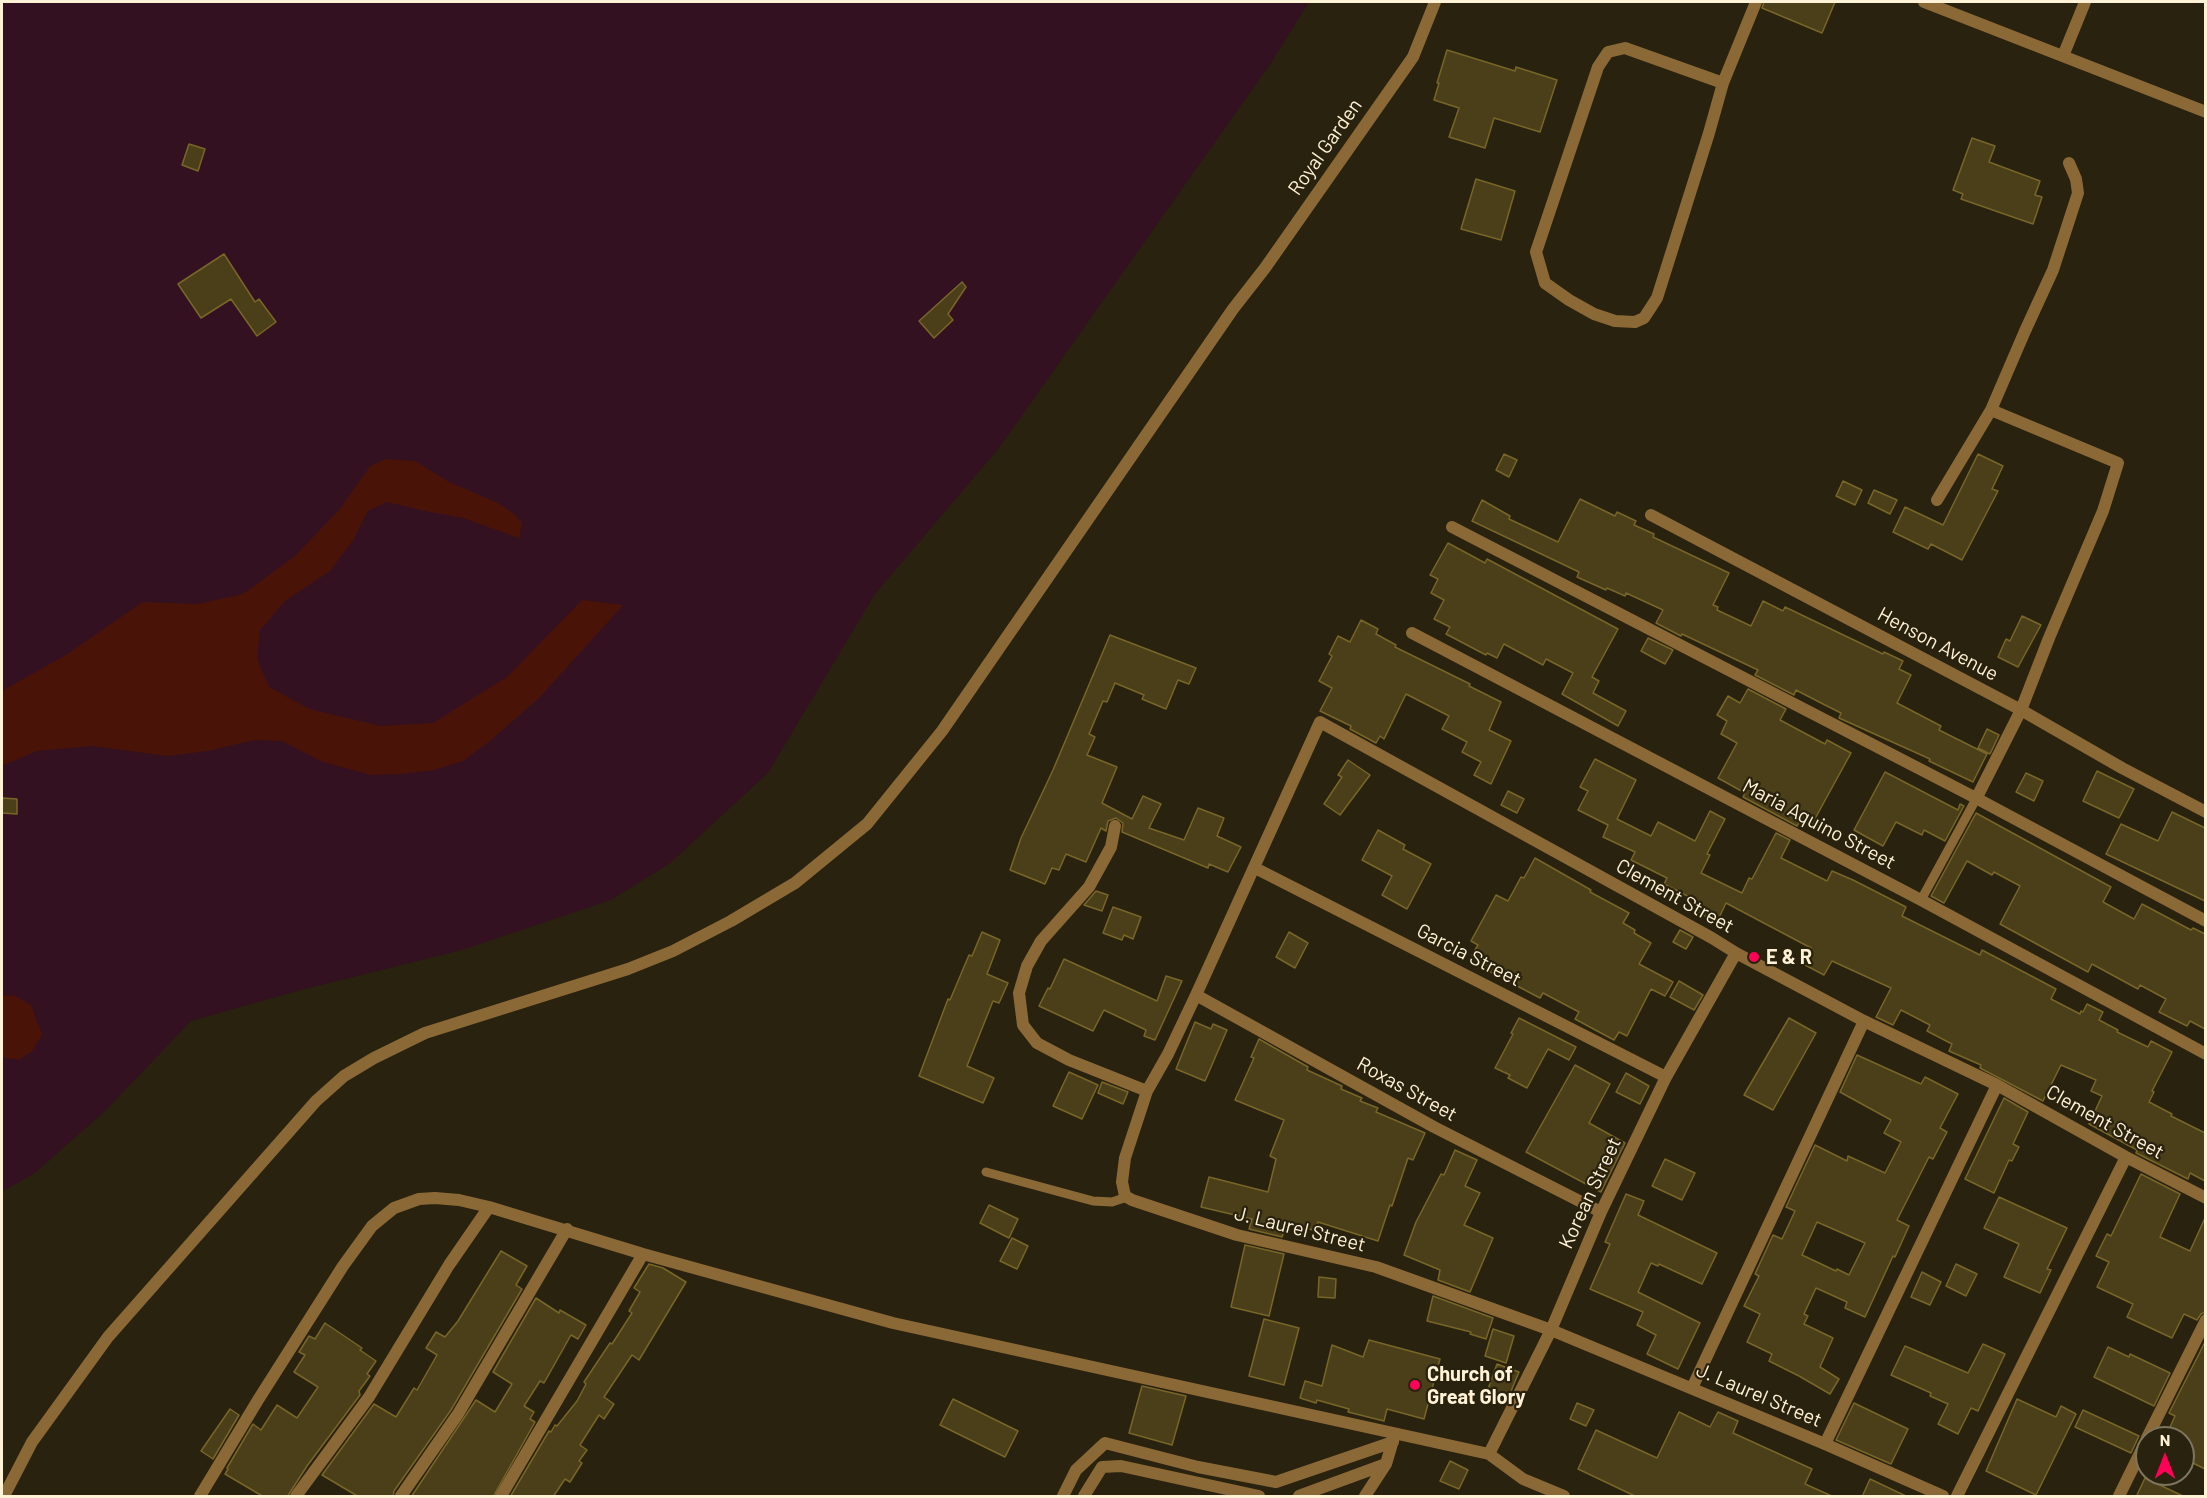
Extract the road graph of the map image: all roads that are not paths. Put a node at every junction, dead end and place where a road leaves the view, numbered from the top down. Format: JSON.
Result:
{"nodes":[{"id":1,"x":1435,"y":2,"type":"edge"},
{"id":2,"x":1756,"y":2,"type":"edge"},
{"id":3,"x":1924,"y":2,"type":"edge"},
{"id":4,"x":2085,"y":2,"type":"edge"},
{"id":5,"x":2063,"y":56,"type":"junction"},
{"id":6,"x":1723,"y":83,"type":"junction"},
{"id":7,"x":2205,"y":112,"type":"edge"},
{"id":8,"x":2069,"y":163,"type":"dead end"},
{"id":9,"x":1991,"y":410,"type":"junction"},
{"id":10,"x":1937,"y":500,"type":"dead end"},
{"id":11,"x":1651,"y":515,"type":"dead end"},
{"id":12,"x":1452,"y":527,"type":"dead end"},
{"id":13,"x":1412,"y":633,"type":"dead end"},
{"id":14,"x":2021,"y":710,"type":"junction"},
{"id":15,"x":1976,"y":799,"type":"junction"},
{"id":16,"x":2205,"y":812,"type":"edge"},
{"id":17,"x":1115,"y":826,"type":"dead end"},
{"id":18,"x":1255,"y":868,"type":"junction"},
{"id":19,"x":1921,"y":900,"type":"junction"},
{"id":20,"x":2205,"y":921,"type":"edge"},
{"id":21,"x":1736,"y":953,"type":"junction"},
{"id":22,"x":1196,"y":995,"type":"junction"},
{"id":23,"x":1864,"y":1021,"type":"junction"},
{"id":24,"x":2205,"y":1054,"type":"edge"},
{"id":25,"x":1666,"y":1077,"type":"junction"},
{"id":26,"x":1997,"y":1085,"type":"junction"},
{"id":27,"x":1148,"y":1090,"type":"junction"},
{"id":28,"x":2126,"y":1157,"type":"junction"},
{"id":29,"x":986,"y":1172,"type":"dead end"},
{"id":30,"x":1125,"y":1196,"type":"junction"},
{"id":31,"x":2205,"y":1198,"type":"edge"},
{"id":32,"x":489,"y":1207,"type":"junction"},
{"id":33,"x":1601,"y":1212,"type":"junction"},
{"id":34,"x":567,"y":1229,"type":"junction"},
{"id":35,"x":643,"y":1254,"type":"junction"},
{"id":36,"x":2205,"y":1320,"type":"edge"},
{"id":37,"x":1551,"y":1330,"type":"junction"},
{"id":38,"x":1692,"y":1388,"type":"junction"},
{"id":39,"x":2153,"y":1426,"type":"edge"},
{"id":40,"x":1394,"y":1437,"type":"junction"},
{"id":41,"x":1825,"y":1444,"type":"junction"},
{"id":42,"x":1489,"y":1454,"type":"junction"},
{"id":43,"x":2135,"y":1463,"type":"edge"},
{"id":44,"x":1386,"y":1464,"type":"junction"},
{"id":45,"x":1198,"y":1467,"type":"junction"},
{"id":46,"x":1195,"y":1482,"type":"junction"},
{"id":47,"x":4,"y":1497,"type":"edge"},
{"id":48,"x":200,"y":1497,"type":"edge"},
{"id":49,"x":296,"y":1497,"type":"edge"},
{"id":50,"x":401,"y":1497,"type":"edge"},
{"id":51,"x":501,"y":1497,"type":"edge"},
{"id":52,"x":1063,"y":1497,"type":"edge"},
{"id":53,"x":1084,"y":1497,"type":"edge"},
{"id":54,"x":1259,"y":1497,"type":"edge"},
{"id":55,"x":1299,"y":1497,"type":"edge"},
{"id":56,"x":1365,"y":1497,"type":"edge"},
{"id":57,"x":1564,"y":1497,"type":"edge"},
{"id":58,"x":1943,"y":1497,"type":"edge"},
{"id":59,"x":1957,"y":1497,"type":"edge"},
{"id":60,"x":2119,"y":1497,"type":"edge"}],
"edges":[{"from":1,"to":47,"type":"street","name":"Royal Garden"},
{"from":2,"to":6,"type":"street"},
{"from":3,"to":5,"type":"street"},
{"from":4,"to":5,"type":"street"},
{"from":5,"to":7,"type":"street"},
{"from":6,"to":6,"type":"street"},
{"from":8,"to":9,"type":"street"},
{"from":9,"to":10,"type":"street"},
{"from":9,"to":14,"type":"street"},
{"from":11,"to":14,"type":"street","name":"Henson Avenue"},
{"from":12,"to":15,"type":"street"},
{"from":13,"to":19,"type":"street","name":"Maria Aquino Street"},
{"from":14,"to":15,"type":"street"},
{"from":14,"to":16,"type":"street","name":"Henson Avenue"},
{"from":15,"to":19,"type":"lane"},
{"from":15,"to":20,"type":"street"},
{"from":17,"to":27,"type":"street"},
{"from":18,"to":21,"type":"street","name":"Clement Street"},
{"from":18,"to":22,"type":"street"},
{"from":18,"to":25,"type":"street","name":"Garcia Street"},
{"from":19,"to":24,"type":"street","name":"Maria Aquino Street"},
{"from":21,"to":23,"type":"street","name":"Clement Street"},
{"from":21,"to":25,"type":"street","name":"Korean Street"},
{"from":22,"to":27,"type":"street"},
{"from":22,"to":33,"type":"street","name":"Roxas Street"},
{"from":23,"to":26,"type":"street","name":"Clement Street"},
{"from":23,"to":38,"type":"street"},
{"from":25,"to":33,"type":"street","name":"Korean Street"},
{"from":26,"to":28,"type":"street","name":"Clement Street"},
{"from":26,"to":41,"type":"street"},
{"from":27,"to":30,"type":"street"},
{"from":28,"to":31,"type":"street","name":"Clement Street"},
{"from":28,"to":59,"type":"street"},
{"from":29,"to":30,"type":"lane"},
{"from":30,"to":37,"type":"street","name":"J. Laurel Street"},
{"from":32,"to":34,"type":"street"},
{"from":32,"to":48,"type":"street"},
{"from":32,"to":49,"type":"street"},
{"from":33,"to":37,"type":"street","name":"Korean Street"},
{"from":34,"to":35,"type":"street"},
{"from":34,"to":50,"type":"street"},
{"from":35,"to":40,"type":"street"},
{"from":35,"to":51,"type":"street"},
{"from":36,"to":39,"type":"street"},
{"from":37,"to":38,"type":"street","name":"J. Laurel Street"},
{"from":37,"to":42,"type":"street","name":"Korean Street"},
{"from":38,"to":41,"type":"street","name":"J. Laurel Street"},
{"from":40,"to":42,"type":"street"},
{"from":40,"to":44,"type":"street"},
{"from":40,"to":45,"type":"street"},
{"from":41,"to":58,"type":"street","name":"J. Laurel Street"},
{"from":42,"to":57,"type":"street"},
{"from":43,"to":60,"type":"street"},
{"from":44,"to":55,"type":"street"},
{"from":44,"to":56,"type":"street"},
{"from":45,"to":46,"type":"street"},
{"from":45,"to":52,"type":"street"},
{"from":46,"to":53,"type":"street"},
{"from":46,"to":54,"type":"street"}]}
